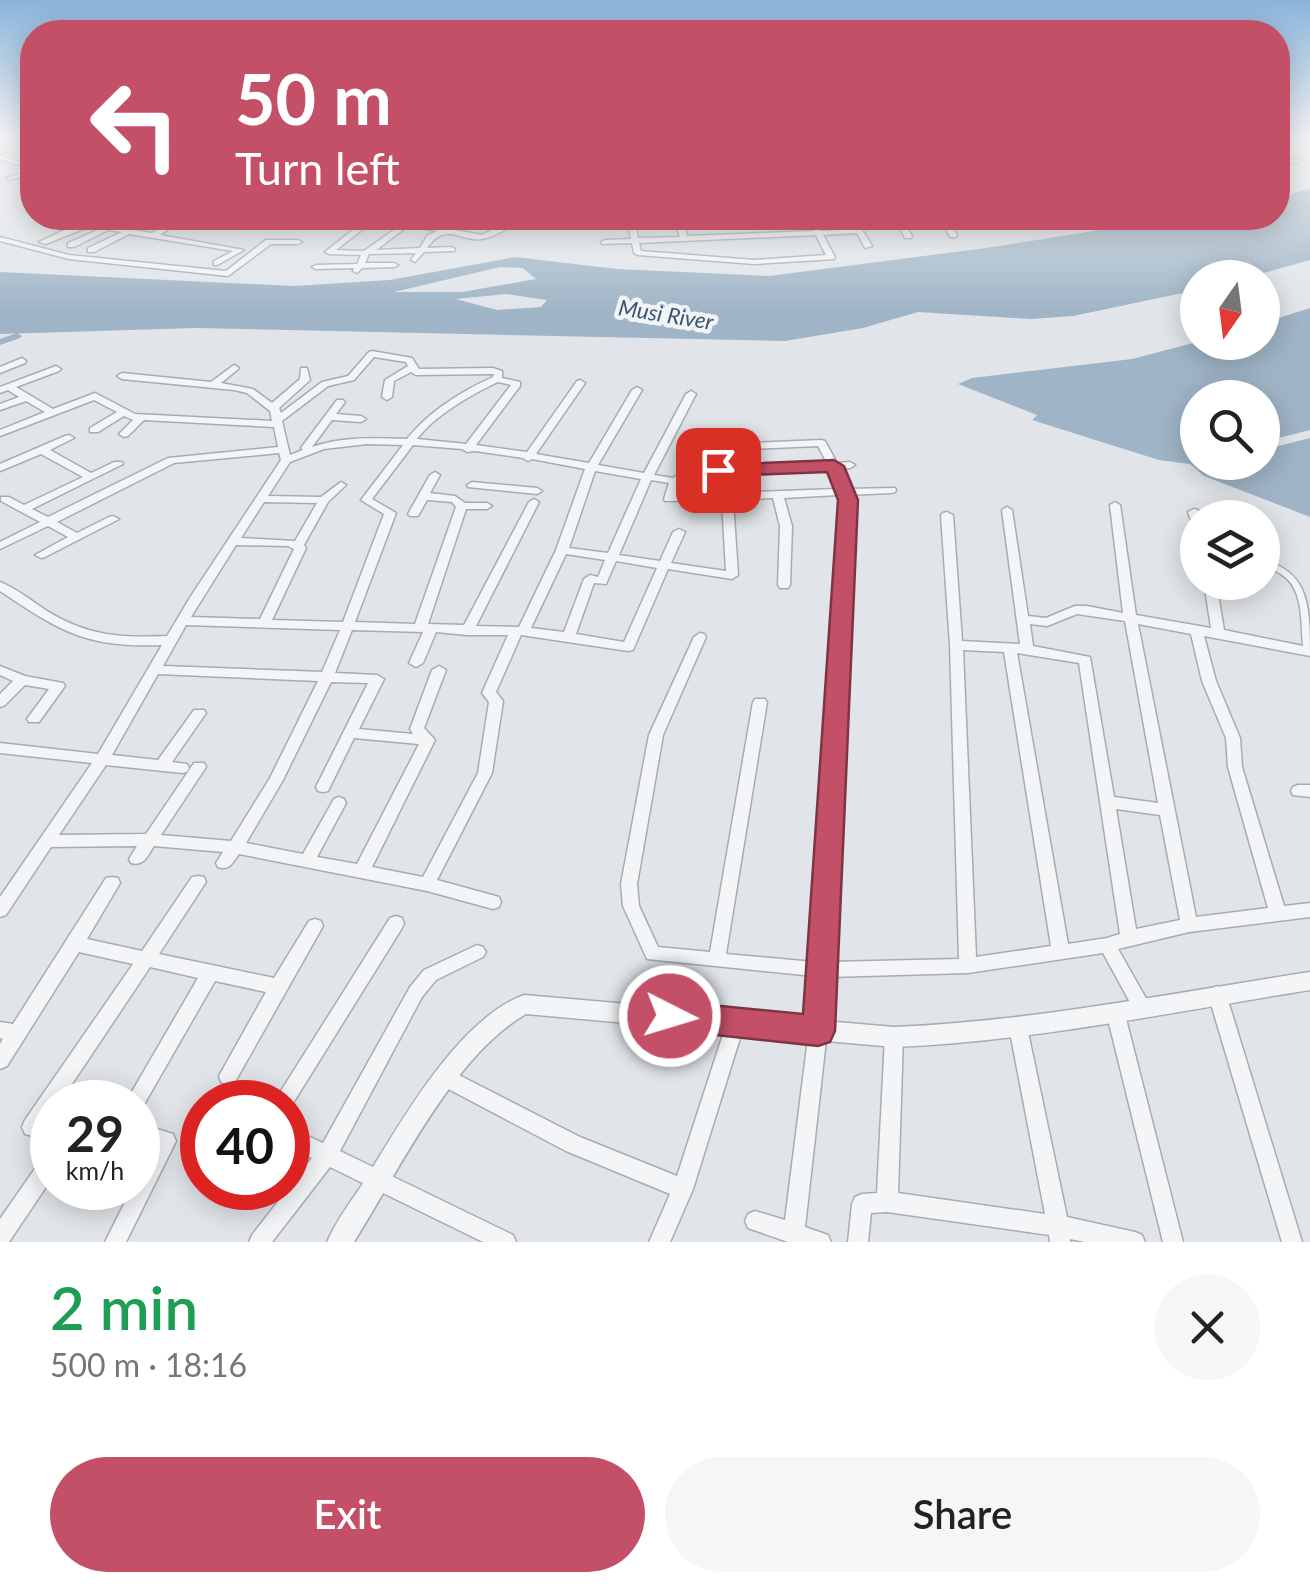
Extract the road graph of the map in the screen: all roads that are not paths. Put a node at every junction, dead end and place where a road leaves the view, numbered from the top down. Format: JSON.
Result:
{"nodes":[{"id":1,"x":73,"y":230,"type":"edge"},
{"id":2,"x":104,"y":230,"type":"edge"},
{"id":3,"x":118,"y":230,"type":"edge"},
{"id":4,"x":162,"y":230,"type":"edge"},
{"id":5,"x":288,"y":230,"type":"edge"},
{"id":6,"x":317,"y":230,"type":"edge"},
{"id":7,"x":356,"y":230,"type":"edge"},
{"id":8,"x":399,"y":230,"type":"edge"},
{"id":9,"x":444,"y":230,"type":"joint"},
{"id":10,"x":498,"y":230,"type":"edge"},
{"id":11,"x":633,"y":230,"type":"edge"},
{"id":12,"x":682,"y":230,"type":"edge"},
{"id":13,"x":727,"y":230,"type":"edge"},
{"id":14,"x":905,"y":230,"type":"edge"},
{"id":15,"x":950,"y":230,"type":"edge"},
{"id":16,"x":860,"y":231,"type":"joint"},
{"id":17,"x":128,"y":232,"type":"junction"},
{"id":18,"x":818,"y":232,"type":"junction"},
{"id":19,"x":152,"y":236,"type":"junction"},
{"id":20,"x":721,"y":236,"type":"junction"},
{"id":21,"x":908,"y":236,"type":"dead end"},
{"id":22,"x":953,"y":236,"type":"dead end"},
{"id":23,"x":684,"y":237,"type":"junction"},
{"id":24,"x":0,"y":239,"type":"edge"},
{"id":25,"x":636,"y":240,"type":"junction"},
{"id":26,"x":274,"y":241,"type":"junction"},
{"id":27,"x":43,"y":242,"type":"dead end"},
{"id":28,"x":605,"y":242,"type":"dead end"},
{"id":29,"x":71,"y":245,"type":"dead end"},
{"id":30,"x":868,"y":246,"type":"dead end"},
{"id":31,"x":451,"y":249,"type":"dead end"},
{"id":32,"x":91,"y":250,"type":"dead end"},
{"id":33,"x":368,"y":252,"type":"junction"},
{"id":34,"x":416,"y":255,"type":"junction"},
{"id":35,"x":217,"y":263,"type":"dead end"},
{"id":36,"x":394,"y":265,"type":"dead end"},
{"id":37,"x":316,"y":267,"type":"dead end"},
{"id":38,"x":358,"y":268,"type":"junction"},
{"id":39,"x":22,"y":361,"type":"dead end"},
{"id":40,"x":234,"y":368,"type":"dead end"},
{"id":41,"x":412,"y":368,"type":"junction"},
{"id":42,"x":56,"y":369,"type":"dead end"},
{"id":43,"x":0,"y":370,"type":"edge"},
{"id":44,"x":304,"y":370,"type":"dead end"},
{"id":45,"x":122,"y":376,"type":"dead end"},
{"id":46,"x":497,"y":379,"type":"junction"},
{"id":47,"x":580,"y":383,"type":"dead end"},
{"id":48,"x":212,"y":384,"type":"junction"},
{"id":49,"x":3,"y":387,"type":"edge"},
{"id":50,"x":637,"y":390,"type":"dead end"},
{"id":51,"x":691,"y":394,"type":"dead end"},
{"id":52,"x":387,"y":396,"type":"dead end"},
{"id":53,"x":26,"y":398,"type":"junction"},
{"id":54,"x":340,"y":402,"type":"dead end"},
{"id":55,"x":0,"y":407,"type":"edge"},
{"id":56,"x":52,"y":412,"type":"junction"},
{"id":57,"x":122,"y":413,"type":"junction"},
{"id":58,"x":142,"y":417,"type":"junction"},
{"id":59,"x":277,"y":417,"type":"junction"},
{"id":60,"x":329,"y":418,"type":"junction"},
{"id":61,"x":361,"y":420,"type":"dead end"},
{"id":62,"x":94,"y":430,"type":"dead end"},
{"id":63,"x":0,"y":433,"type":"edge"},
{"id":64,"x":124,"y":434,"type":"dead end"},
{"id":65,"x":69,"y":438,"type":"dead end"},
{"id":66,"x":409,"y":442,"type":"junction"},
{"id":67,"x":306,"y":448,"type":"junction"},
{"id":68,"x":704,"y":448,"type":"dead end"},
{"id":69,"x":467,"y":449,"type":"junction"},
{"id":70,"x":42,"y":450,"type":"junction"},
{"id":71,"x":285,"y":455,"type":"junction"},
{"id":72,"x":531,"y":459,"type":"junction"},
{"id":73,"x":118,"y":464,"type":"dead end"},
{"id":74,"x":834,"y":466,"type":"junction"},
{"id":75,"x":850,"y":466,"type":"dead end"},
{"id":76,"x":0,"y":468,"type":"edge"},
{"id":77,"x":592,"y":468,"type":"junction"},
{"id":78,"x":750,"y":469,"type":"junction"},
{"id":79,"x":435,"y":475,"type":"dead end"},
{"id":80,"x":90,"y":477,"type":"junction"},
{"id":81,"x":647,"y":478,"type":"junction"},
{"id":82,"x":675,"y":481,"type":"junction"},
{"id":83,"x":472,"y":484,"type":"dead end"},
{"id":84,"x":341,"y":486,"type":"dead end"},
{"id":85,"x":512,"y":486,"type":"junction"},
{"id":86,"x":892,"y":490,"type":"dead end"},
{"id":87,"x":845,"y":492,"type":"junction"},
{"id":88,"x":778,"y":495,"type":"junction"},
{"id":89,"x":424,"y":496,"type":"junction"},
{"id":90,"x":756,"y":496,"type":"junction"},
{"id":91,"x":727,"y":497,"type":"junction"},
{"id":92,"x":260,"y":499,"type":"junction"},
{"id":93,"x":324,"y":500,"type":"junction"},
{"id":94,"x":1115,"y":504,"type":"dead end"},
{"id":95,"x":11,"y":505,"type":"edge"},
{"id":96,"x":462,"y":506,"type":"junction"},
{"id":97,"x":487,"y":506,"type":"dead end"},
{"id":98,"x":1006,"y":510,"type":"dead end"},
{"id":99,"x":414,"y":514,"type":"dead end"},
{"id":100,"x":947,"y":516,"type":"dead end"},
{"id":101,"x":113,"y":519,"type":"dead end"},
{"id":102,"x":48,"y":522,"type":"junction"},
{"id":103,"x":679,"y":532,"type":"dead end"},
{"id":104,"x":76,"y":537,"type":"junction"},
{"id":105,"x":233,"y":541,"type":"junction"},
{"id":106,"x":298,"y":545,"type":"junction"},
{"id":107,"x":0,"y":546,"type":"edge"},
{"id":108,"x":562,"y":550,"type":"junction"},
{"id":109,"x":41,"y":554,"type":"dead end"},
{"id":110,"x":613,"y":556,"type":"junction"},
{"id":111,"x":668,"y":565,"type":"junction"},
{"id":112,"x":1280,"y":565,"type":"edge"},
{"id":113,"x":0,"y":586,"type":"edge"},
{"id":114,"x":784,"y":586,"type":"dead end"},
{"id":115,"x":1213,"y":600,"type":"edge"},
{"id":116,"x":1130,"y":616,"type":"junction"},
{"id":117,"x":1022,"y":619,"type":"junction"},
{"id":118,"x":183,"y":621,"type":"junction"},
{"id":119,"x":265,"y":622,"type":"junction"},
{"id":120,"x":349,"y":626,"type":"junction"},
{"id":121,"x":426,"y":628,"type":"junction"},
{"id":122,"x":1196,"y":630,"type":"junction"},
{"id":123,"x":466,"y":631,"type":"junction"},
{"id":124,"x":519,"y":631,"type":"junction"},
{"id":125,"x":1218,"y":634,"type":"junction"},
{"id":126,"x":569,"y":637,"type":"junction"},
{"id":127,"x":700,"y":637,"type":"dead end"},
{"id":128,"x":172,"y":640,"type":"junction"},
{"id":129,"x":956,"y":645,"type":"junction"},
{"id":130,"x":1010,"y":647,"type":"junction"},
{"id":131,"x":1028,"y":648,"type":"junction"},
{"id":132,"x":1310,"y":651,"type":"edge"},
{"id":133,"x":416,"y":663,"type":"dead end"},
{"id":134,"x":0,"y":670,"type":"edge"},
{"id":135,"x":158,"y":670,"type":"junction"},
{"id":136,"x":439,"y":670,"type":"dead end"},
{"id":137,"x":330,"y":676,"type":"junction"},
{"id":138,"x":22,"y":680,"type":"junction"},
{"id":139,"x":0,"y":702,"type":"edge"},
{"id":140,"x":760,"y":702,"type":"dead end"},
{"id":141,"x":200,"y":713,"type":"dead end"},
{"id":142,"x":34,"y":718,"type":"dead end"},
{"id":143,"x":353,"y":733,"type":"junction"},
{"id":144,"x":428,"y":740,"type":"junction"},
{"id":145,"x":0,"y":748,"type":"edge"},
{"id":146,"x":103,"y":758,"type":"junction"},
{"id":147,"x":162,"y":766,"type":"junction"},
{"id":148,"x":322,"y":786,"type":"dead end"},
{"id":149,"x":1107,"y":802,"type":"junction"},
{"id":150,"x":339,"y":803,"type":"dead end"},
{"id":151,"x":1167,"y":810,"type":"junction"},
{"id":152,"x":150,"y":840,"type":"junction"},
{"id":153,"x":47,"y":842,"type":"junction"},
{"id":154,"x":235,"y":847,"type":"junction"},
{"id":155,"x":136,"y":859,"type":"dead end"},
{"id":156,"x":307,"y":861,"type":"junction"},
{"id":157,"x":224,"y":863,"type":"dead end"},
{"id":158,"x":362,"y":871,"type":"junction"},
{"id":159,"x":198,"y":882,"type":"dead end"},
{"id":160,"x":112,"y":883,"type":"dead end"},
{"id":161,"x":428,"y":884,"type":"junction"},
{"id":162,"x":493,"y":902,"type":"dead end"},
{"id":163,"x":0,"y":910,"type":"edge"},
{"id":164,"x":1310,"y":910,"type":"edge"},
{"id":165,"x":1278,"y":914,"type":"junction"},
{"id":166,"x":396,"y":923,"type":"dead end"},
{"id":167,"x":1189,"y":925,"type":"junction"},
{"id":168,"x":315,"y":926,"type":"dead end"},
{"id":169,"x":1128,"y":938,"type":"junction"},
{"id":170,"x":75,"y":944,"type":"junction"},
{"id":171,"x":1110,"y":951,"type":"junction"},
{"id":172,"x":477,"y":952,"type":"dead end"},
{"id":173,"x":1061,"y":953,"type":"junction"},
{"id":174,"x":147,"y":958,"type":"junction"},
{"id":175,"x":717,"y":959,"type":"junction"},
{"id":176,"x":968,"y":966,"type":"junction"},
{"id":177,"x":212,"y":972,"type":"junction"},
{"id":178,"x":822,"y":975,"type":"junction"},
{"id":179,"x":1310,"y":981,"type":"edge"},
{"id":180,"x":278,"y":986,"type":"junction"},
{"id":181,"x":1217,"y":994,"type":"junction"},
{"id":182,"x":1142,"y":1009,"type":"junction"},
{"id":183,"x":1116,"y":1015,"type":"junction"},
{"id":184,"x":736,"y":1022,"type":"junction"},
{"id":185,"x":8,"y":1031,"type":"edge"},
{"id":186,"x":818,"y":1031,"type":"junction"},
{"id":187,"x":1019,"y":1032,"type":"junction"},
{"id":188,"x":894,"y":1037,"type":"junction"},
{"id":189,"x":0,"y":1060,"type":"edge"},
{"id":190,"x":228,"y":1076,"type":"dead end"},
{"id":191,"x":446,"y":1078,"type":"junction"},
{"id":192,"x":64,"y":1080,"type":"edge"},
{"id":193,"x":148,"y":1080,"type":"edge"},
{"id":194,"x":297,"y":1080,"type":"edge"},
{"id":195,"x":310,"y":1146,"type":"edge"},
{"id":196,"x":333,"y":1156,"type":"junction"},
{"id":197,"x":373,"y":1175,"type":"junction"},
{"id":198,"x":683,"y":1189,"type":"junction"},
{"id":199,"x":30,"y":1193,"type":"edge"},
{"id":200,"x":887,"y":1202,"type":"junction"},
{"id":201,"x":130,"y":1210,"type":"edge"},
{"id":202,"x":754,"y":1221,"type":"dead end"},
{"id":203,"x":794,"y":1233,"type":"junction"},
{"id":204,"x":1059,"y":1234,"type":"edge"},
{"id":205,"x":0,"y":1237,"type":"edge"},
{"id":206,"x":114,"y":1242,"type":"edge"},
{"id":207,"x":259,"y":1242,"type":"edge"},
{"id":208,"x":340,"y":1242,"type":"edge"},
{"id":209,"x":506,"y":1242,"type":"edge"},
{"id":210,"x":659,"y":1242,"type":"edge"},
{"id":211,"x":820,"y":1242,"type":"edge"},
{"id":212,"x":858,"y":1242,"type":"edge"},
{"id":213,"x":1135,"y":1242,"type":"edge"},
{"id":214,"x":1173,"y":1242,"type":"edge"},
{"id":215,"x":1292,"y":1242,"type":"edge"}],
"edges":[{"from":1,"to":27,"type":"street"},
{"from":2,"to":29,"type":"street"},
{"from":3,"to":17,"type":"street"},
{"from":4,"to":19,"type":"street"},
{"from":5,"to":26,"type":"street"},
{"from":6,"to":26,"type":"street"},
{"from":7,"to":33,"type":"street"},
{"from":8,"to":33,"type":"street"},
{"from":9,"to":10,"type":"street"},
{"from":9,"to":34,"type":"street"},
{"from":11,"to":25,"type":"street"},
{"from":12,"to":23,"type":"street"},
{"from":13,"to":20,"type":"street"},
{"from":14,"to":21,"type":"street"},
{"from":15,"to":22,"type":"street"},
{"from":16,"to":18,"type":"street"},
{"from":16,"to":30,"type":"street"},
{"from":17,"to":19,"type":"street"},
{"from":17,"to":32,"type":"street"},
{"from":18,"to":20,"type":"street"},
{"from":18,"to":25,"type":"street"},
{"from":19,"to":35,"type":"street"},
{"from":20,"to":23,"type":"street"},
{"from":23,"to":25,"type":"street"},
{"from":24,"to":26,"type":"street"},
{"from":25,"to":28,"type":"street"},
{"from":31,"to":34,"type":"street"},
{"from":33,"to":34,"type":"street"},
{"from":33,"to":38,"type":"street"},
{"from":36,"to":38,"type":"street"},
{"from":37,"to":38,"type":"street"},
{"from":39,"to":43,"type":"street"},
{"from":40,"to":48,"type":"street"},
{"from":41,"to":46,"type":"street"},
{"from":41,"to":52,"type":"street"},
{"from":41,"to":59,"type":"street"},
{"from":42,"to":49,"type":"street"},
{"from":44,"to":59,"type":"street"},
{"from":45,"to":48,"type":"street"},
{"from":46,"to":66,"type":"street"},
{"from":46,"to":69,"type":"street"},
{"from":47,"to":72,"type":"street"},
{"from":48,"to":59,"type":"street"},
{"from":49,"to":53,"type":"street"},
{"from":50,"to":77,"type":"street"},
{"from":51,"to":81,"type":"street"},
{"from":53,"to":55,"type":"street"},
{"from":53,"to":56,"type":"street"},
{"from":54,"to":60,"type":"street"},
{"from":56,"to":57,"type":"street"},
{"from":56,"to":63,"type":"street"},
{"from":57,"to":58,"type":"street"},
{"from":57,"to":62,"type":"street"},
{"from":58,"to":59,"type":"street"},
{"from":58,"to":64,"type":"street"},
{"from":59,"to":71,"type":"street"},
{"from":60,"to":61,"type":"street"},
{"from":60,"to":67,"type":"street"},
{"from":65,"to":70,"type":"street"},
{"from":66,"to":67,"type":"street"},
{"from":66,"to":69,"type":"street"},
{"from":66,"to":120,"type":"street"},
{"from":67,"to":71,"type":"street"},
{"from":68,"to":74,"type":"street"},
{"from":69,"to":72,"type":"street"},
{"from":70,"to":76,"type":"street"},
{"from":70,"to":80,"type":"street"},
{"from":71,"to":92,"type":"street"},
{"from":71,"to":102,"type":"street"},
{"from":72,"to":77,"type":"street"},
{"from":72,"to":85,"type":"street"},
{"from":73,"to":80,"type":"street"},
{"from":74,"to":75,"type":"street"},
{"from":74,"to":78,"type":"street"},
{"from":74,"to":87,"type":"street"},
{"from":77,"to":81,"type":"street"},
{"from":77,"to":108,"type":"street"},
{"from":78,"to":82,"type":"street"},
{"from":78,"to":90,"type":"street"},
{"from":79,"to":89,"type":"street"},
{"from":80,"to":95,"type":"street"},
{"from":81,"to":82,"type":"street"},
{"from":81,"to":110,"type":"street"},
{"from":82,"to":91,"type":"street"},
{"from":83,"to":85,"type":"street"},
{"from":84,"to":93,"type":"street"},
{"from":85,"to":123,"type":"street"},
{"from":86,"to":87,"type":"street"},
{"from":87,"to":88,"type":"street"},
{"from":87,"to":178,"type":"street"},
{"from":88,"to":90,"type":"street"},
{"from":88,"to":114,"type":"street"},
{"from":89,"to":96,"type":"street"},
{"from":89,"to":99,"type":"street"},
{"from":90,"to":91,"type":"street"},
{"from":91,"to":111,"type":"street"},
{"from":92,"to":93,"type":"street"},
{"from":92,"to":105,"type":"street"},
{"from":93,"to":106,"type":"street"},
{"from":94,"to":116,"type":"street"},
{"from":95,"to":102,"type":"street"},
{"from":96,"to":97,"type":"street"},
{"from":96,"to":121,"type":"street"},
{"from":98,"to":117,"type":"street"},
{"from":100,"to":129,"type":"street"},
{"from":101,"to":104,"type":"street"},
{"from":102,"to":104,"type":"street"},
{"from":102,"to":107,"type":"street"},
{"from":103,"to":111,"type":"street"},
{"from":104,"to":109,"type":"street"},
{"from":105,"to":106,"type":"street"},
{"from":105,"to":118,"type":"street"},
{"from":106,"to":119,"type":"street"},
{"from":108,"to":110,"type":"street"},
{"from":108,"to":124,"type":"street"},
{"from":110,"to":111,"type":"street"},
{"from":110,"to":126,"type":"street"},
{"from":111,"to":126,"type":"street"},
{"from":112,"to":132,"type":"street"},
{"from":113,"to":128,"type":"street"},
{"from":115,"to":125,"type":"street"},
{"from":116,"to":117,"type":"street"},
{"from":116,"to":122,"type":"street"},
{"from":116,"to":151,"type":"street"},
{"from":117,"to":131,"type":"street"},
{"from":118,"to":119,"type":"street"},
{"from":118,"to":128,"type":"street"},
{"from":119,"to":120,"type":"street"},
{"from":120,"to":121,"type":"street"},
{"from":120,"to":137,"type":"street"},
{"from":121,"to":123,"type":"street"},
{"from":121,"to":133,"type":"street"},
{"from":122,"to":125,"type":"street"},
{"from":122,"to":165,"type":"street"},
{"from":123,"to":124,"type":"street"},
{"from":124,"to":126,"type":"street"},
{"from":124,"to":161,"type":"street"},
{"from":125,"to":132,"type":"street"},
{"from":127,"to":175,"type":"street"},
{"from":128,"to":135,"type":"street"},
{"from":129,"to":130,"type":"street"},
{"from":129,"to":176,"type":"street"},
{"from":130,"to":131,"type":"street"},
{"from":130,"to":173,"type":"street"},
{"from":131,"to":149,"type":"street"},
{"from":134,"to":138,"type":"street"},
{"from":135,"to":137,"type":"street"},
{"from":135,"to":146,"type":"street"},
{"from":136,"to":144,"type":"street"},
{"from":137,"to":143,"type":"street"},
{"from":137,"to":154,"type":"street"},
{"from":138,"to":139,"type":"street"},
{"from":138,"to":142,"type":"street"},
{"from":140,"to":175,"type":"street"},
{"from":141,"to":147,"type":"street"},
{"from":143,"to":144,"type":"street"},
{"from":143,"to":148,"type":"street"},
{"from":144,"to":158,"type":"street"},
{"from":145,"to":146,"type":"street"},
{"from":146,"to":147,"type":"street"},
{"from":146,"to":153,"type":"street"},
{"from":147,"to":152,"type":"street"},
{"from":149,"to":151,"type":"street"},
{"from":149,"to":169,"type":"street"},
{"from":150,"to":156,"type":"street"},
{"from":151,"to":167,"type":"street"},
{"from":152,"to":153,"type":"street"},
{"from":152,"to":154,"type":"street"},
{"from":152,"to":155,"type":"street"},
{"from":153,"to":163,"type":"street"},
{"from":154,"to":156,"type":"street"},
{"from":154,"to":157,"type":"street"},
{"from":156,"to":158,"type":"street"},
{"from":158,"to":161,"type":"street"},
{"from":159,"to":174,"type":"street"},
{"from":160,"to":170,"type":"street"},
{"from":161,"to":162,"type":"street"},
{"from":164,"to":165,"type":"street"},
{"from":165,"to":167,"type":"street"},
{"from":166,"to":194,"type":"street"},
{"from":167,"to":169,"type":"street"},
{"from":168,"to":180,"type":"street"},
{"from":169,"to":171,"type":"street"},
{"from":170,"to":174,"type":"street"},
{"from":170,"to":185,"type":"street"},
{"from":171,"to":173,"type":"street"},
{"from":171,"to":182,"type":"street"},
{"from":172,"to":196,"type":"street"},
{"from":173,"to":176,"type":"street"},
{"from":174,"to":177,"type":"street"},
{"from":174,"to":192,"type":"street"},
{"from":175,"to":178,"type":"street"},
{"from":176,"to":178,"type":"street"},
{"from":177,"to":180,"type":"street"},
{"from":177,"to":193,"type":"street"},
{"from":178,"to":186,"type":"street"},
{"from":179,"to":181,"type":"street"},
{"from":180,"to":190,"type":"street"},
{"from":181,"to":182,"type":"street"},
{"from":181,"to":215,"type":"street"},
{"from":182,"to":183,"type":"street"},
{"from":183,"to":187,"type":"street"},
{"from":183,"to":214,"type":"street"},
{"from":184,"to":186,"type":"street"},
{"from":184,"to":191,"type":"street"},
{"from":184,"to":198,"type":"street"},
{"from":185,"to":189,"type":"street"},
{"from":186,"to":188,"type":"street"},
{"from":186,"to":203,"type":"street"},
{"from":187,"to":188,"type":"street"},
{"from":187,"to":204,"type":"street"},
{"from":188,"to":200,"type":"street"},
{"from":191,"to":197,"type":"street"},
{"from":191,"to":198,"type":"street"},
{"from":195,"to":196,"type":"street"},
{"from":196,"to":197,"type":"street"},
{"from":196,"to":207,"type":"street"},
{"from":197,"to":208,"type":"street"},
{"from":197,"to":209,"type":"street"},
{"from":198,"to":210,"type":"street"},
{"from":199,"to":205,"type":"street"},
{"from":200,"to":204,"type":"street"},
{"from":200,"to":212,"type":"street"},
{"from":201,"to":206,"type":"street"},
{"from":202,"to":203,"type":"street"},
{"from":203,"to":211,"type":"street"},
{"from":204,"to":213,"type":"street"}]}
